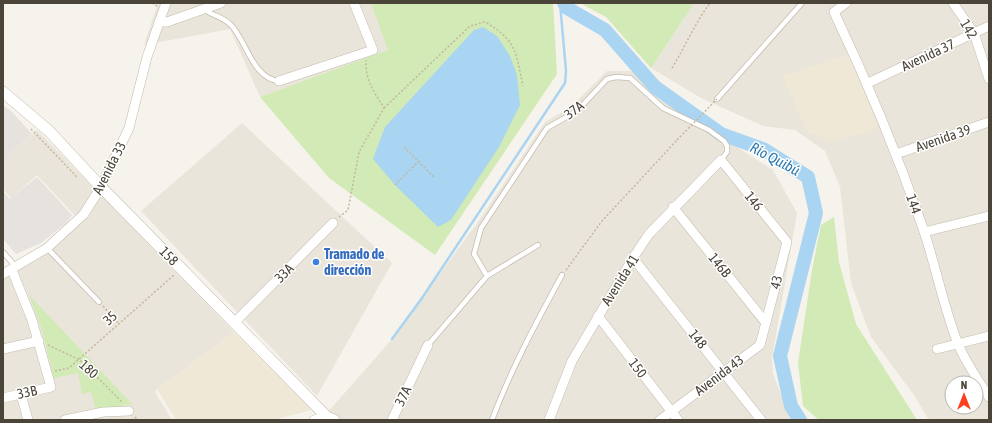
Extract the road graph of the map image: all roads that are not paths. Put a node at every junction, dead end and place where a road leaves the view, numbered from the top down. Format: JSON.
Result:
{"nodes":[{"id":1,"x":166,"y":3,"type":"edge"},
{"id":2,"x":221,"y":3,"type":"edge"},
{"id":3,"x":354,"y":3,"type":"edge"},
{"id":4,"x":802,"y":3,"type":"edge"},
{"id":5,"x":846,"y":3,"type":"edge"},
{"id":6,"x":953,"y":3,"type":"edge"},
{"id":7,"x":205,"y":9,"type":"junction"},
{"id":8,"x":159,"y":22,"type":"junction"},
{"id":9,"x":989,"y":26,"type":"edge"},
{"id":10,"x":974,"y":34,"type":"junction"},
{"id":11,"x":989,"y":78,"type":"edge"},
{"id":12,"x":280,"y":81,"type":"joint"},
{"id":13,"x":868,"y":83,"type":"junction"},
{"id":14,"x":3,"y":92,"type":"edge"},
{"id":15,"x":717,"y":99,"type":"road end"},
{"id":16,"x":989,"y":122,"type":"edge"},
{"id":17,"x":896,"y":154,"type":"junction"},
{"id":18,"x":721,"y":160,"type":"junction"},
{"id":19,"x":101,"y":187,"type":"junction"},
{"id":20,"x":673,"y":207,"type":"junction"},
{"id":21,"x":989,"y":216,"type":"edge"},
{"id":22,"x":333,"y":223,"type":"road end"},
{"id":23,"x":924,"y":232,"type":"junction"},
{"id":24,"x":787,"y":242,"type":"joint"},
{"id":25,"x":538,"y":245,"type":"dead end"},
{"id":26,"x":47,"y":248,"type":"junction"},
{"id":27,"x":3,"y":252,"type":"edge"},
{"id":28,"x":633,"y":258,"type":"junction"},
{"id":29,"x":14,"y":269,"type":"junction"},
{"id":30,"x":3,"y":274,"type":"edge"},
{"id":31,"x":562,"y":275,"type":"road end"},
{"id":32,"x":487,"y":276,"type":"junction"},
{"id":33,"x":99,"y":302,"type":"road end"},
{"id":34,"x":598,"y":316,"type":"junction"},
{"id":35,"x":766,"y":322,"type":"junction"},
{"id":36,"x":234,"y":323,"type":"junction"},
{"id":37,"x":989,"y":336,"type":"edge"},
{"id":38,"x":39,"y":341,"type":"junction"},
{"id":39,"x":958,"y":344,"type":"junction"},
{"id":40,"x":428,"y":345,"type":"joint"},
{"id":41,"x":3,"y":349,"type":"edge"},
{"id":42,"x":937,"y":349,"type":"dead end"},
{"id":43,"x":724,"y":371,"type":"junction"},
{"id":44,"x":21,"y":394,"type":"junction"},
{"id":45,"x":989,"y":396,"type":"edge"},
{"id":46,"x":3,"y":398,"type":"edge"},
{"id":47,"x":129,"y":411,"type":"road end"},
{"id":48,"x":671,"y":412,"type":"junction"},
{"id":49,"x":330,"y":419,"type":"edge"},
{"id":50,"x":28,"y":420,"type":"edge"},
{"id":51,"x":65,"y":420,"type":"edge"},
{"id":52,"x":314,"y":420,"type":"edge"},
{"id":53,"x":392,"y":420,"type":"edge"},
{"id":54,"x":492,"y":420,"type":"edge"},
{"id":55,"x":549,"y":420,"type":"edge"},
{"id":56,"x":660,"y":420,"type":"edge"},
{"id":57,"x":678,"y":420,"type":"edge"},
{"id":58,"x":761,"y":420,"type":"edge"}],
"edges":[{"from":1,"to":8,"type":"street","name":"Avenida 33"},
{"from":2,"to":7,"type":"street"},
{"from":3,"to":12,"type":"street"},
{"from":4,"to":15,"type":"lane"},
{"from":5,"to":13,"type":"street","name":"144"},
{"from":6,"to":10,"type":"street","name":"142"},
{"from":7,"to":8,"type":"street"},
{"from":7,"to":12,"type":"lane"},
{"from":8,"to":19,"type":"street","name":"Avenida 33"},
{"from":9,"to":10,"type":"street","name":"Avenida 37"},
{"from":10,"to":11,"type":"street","name":"142"},
{"from":10,"to":13,"type":"street","name":"Avenida 37"},
{"from":13,"to":17,"type":"street","name":"144"},
{"from":14,"to":19,"type":"street","name":"158"},
{"from":16,"to":17,"type":"street","name":"Avenida 39"},
{"from":17,"to":23,"type":"street","name":"144"},
{"from":18,"to":20,"type":"street","name":"Avenida 41"},
{"from":18,"to":24,"type":"street","name":"146"},
{"from":18,"to":32,"type":"lane","name":"37A"},
{"from":19,"to":26,"type":"street","name":"Avenida 33"},
{"from":19,"to":36,"type":"street","name":"158"},
{"from":20,"to":28,"type":"street","name":"Avenida 41"},
{"from":20,"to":35,"type":"street","name":"146B"},
{"from":21,"to":23,"type":"street"},
{"from":22,"to":36,"type":"street","name":"33A"},
{"from":23,"to":39,"type":"street","name":"144"},
{"from":24,"to":35,"type":"street","name":"43"},
{"from":25,"to":32,"type":"lane","name":"37A"},
{"from":26,"to":29,"type":"street","name":"Avenida 33"},
{"from":26,"to":33,"type":"lane"},
{"from":27,"to":29,"type":"lane"},
{"from":28,"to":34,"type":"street","name":"Avenida 41"},
{"from":28,"to":43,"type":"street","name":"148"},
{"from":29,"to":30,"type":"street","name":"Avenida 33"},
{"from":29,"to":38,"type":"street"},
{"from":31,"to":54,"type":"lane"},
{"from":32,"to":40,"type":"lane","name":"37A"},
{"from":34,"to":48,"type":"street","name":"150"},
{"from":34,"to":55,"type":"street","name":"Avenida 41"},
{"from":35,"to":43,"type":"street","name":"Avenida 43"},
{"from":36,"to":49,"type":"street","name":"158"},
{"from":37,"to":39,"type":"street"},
{"from":38,"to":41,"type":"street"},
{"from":38,"to":44,"type":"street","name":"33B"},
{"from":39,"to":42,"type":"street"},
{"from":39,"to":45,"type":"street","name":"144"},
{"from":40,"to":53,"type":"street","name":"37A"},
{"from":43,"to":48,"type":"street","name":"Avenida 43"},
{"from":43,"to":58,"type":"street","name":"148"},
{"from":44,"to":46,"type":"street","name":"33B"},
{"from":44,"to":50,"type":"street"},
{"from":47,"to":51,"type":"street"},
{"from":48,"to":56,"type":"street","name":"Avenida 43"},
{"from":48,"to":57,"type":"street","name":"150"},
{"from":49,"to":52,"type":"street"}]}
